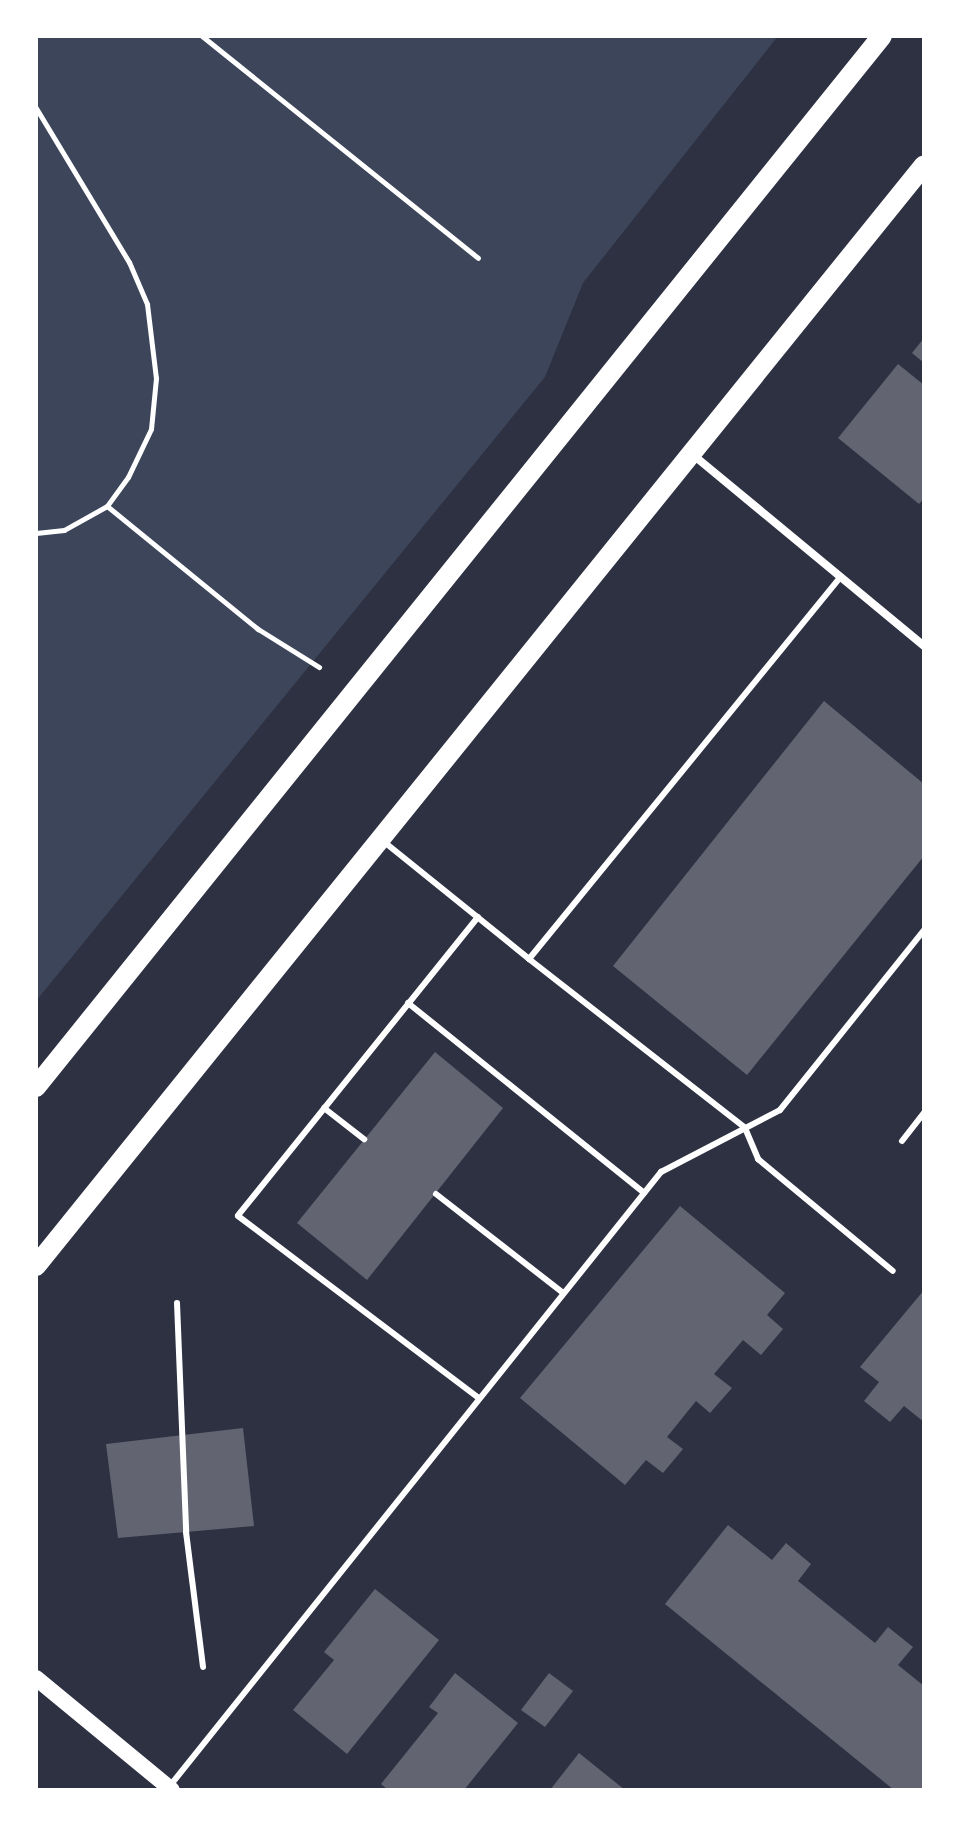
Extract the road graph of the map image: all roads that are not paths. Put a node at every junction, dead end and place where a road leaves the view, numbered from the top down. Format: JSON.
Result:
{"nodes":[{"id":1,"x":882,"y":36,"type":"edge"},
{"id":2,"x":924,"y":165,"type":"edge"},
{"id":3,"x":691,"y":454,"type":"junction"},
{"id":4,"x":841,"y":577,"type":"junction"},
{"id":5,"x":924,"y":646,"type":"edge"},
{"id":6,"x":380,"y":839,"type":"junction"},
{"id":7,"x":478,"y":917,"type":"junction"},
{"id":8,"x":924,"y":930,"type":"edge"},
{"id":9,"x":529,"y":959,"type":"junction"},
{"id":10,"x":408,"y":1003,"type":"junction"},
{"id":11,"x":36,"y":1087,"type":"edge"},
{"id":12,"x":324,"y":1108,"type":"junction"},
{"id":13,"x":924,"y":1113,"type":"edge"},
{"id":14,"x":745,"y":1128,"type":"junction"},
{"id":15,"x":364,"y":1139,"type":"dead end"},
{"id":16,"x":902,"y":1141,"type":"dead end"},
{"id":17,"x":644,"y":1193,"type":"junction"},
{"id":18,"x":436,"y":1194,"type":"dead end"},
{"id":19,"x":36,"y":1266,"type":"edge"},
{"id":20,"x":893,"y":1271,"type":"dead end"},
{"id":21,"x":563,"y":1293,"type":"junction"},
{"id":22,"x":177,"y":1303,"type":"dead end"},
{"id":23,"x":479,"y":1398,"type":"junction"},
{"id":24,"x":203,"y":1667,"type":"dead end"},
{"id":25,"x":36,"y":1678,"type":"edge"},
{"id":26,"x":171,"y":1789,"type":"edge"}],
"edges":[{"from":1,"to":11,"type":"main road"},
{"from":2,"to":3,"type":"main road"},
{"from":3,"to":4,"type":"street"},
{"from":3,"to":6,"type":"main road"},
{"from":4,"to":5,"type":"street"},
{"from":4,"to":9,"type":"lane"},
{"from":6,"to":7,"type":"lane"},
{"from":6,"to":19,"type":"main road"},
{"from":7,"to":9,"type":"lane"},
{"from":7,"to":10,"type":"lane"},
{"from":8,"to":14,"type":"lane"},
{"from":9,"to":14,"type":"lane"},
{"from":10,"to":12,"type":"lane"},
{"from":10,"to":17,"type":"lane"},
{"from":12,"to":15,"type":"lane"},
{"from":12,"to":23,"type":"lane"},
{"from":13,"to":16,"type":"lane"},
{"from":14,"to":17,"type":"lane"},
{"from":14,"to":20,"type":"lane"},
{"from":17,"to":21,"type":"lane"},
{"from":18,"to":21,"type":"lane"},
{"from":21,"to":23,"type":"lane"},
{"from":22,"to":24,"type":"lane"},
{"from":23,"to":26,"type":"lane"},
{"from":25,"to":26,"type":"main road"}]}
